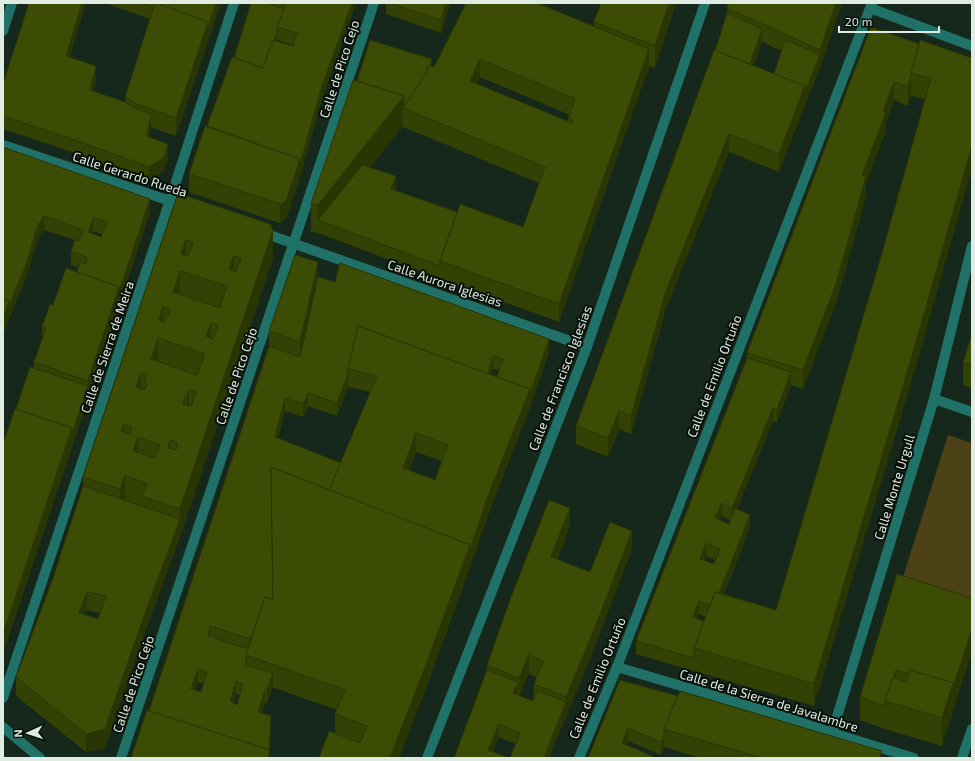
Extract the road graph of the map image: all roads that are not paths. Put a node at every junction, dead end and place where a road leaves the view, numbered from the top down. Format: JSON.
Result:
{"nodes":[{"id":1,"x":12,"y":3,"type":"edge"},
{"id":2,"x":234,"y":3,"type":"edge"},
{"id":3,"x":374,"y":3,"type":"edge"},
{"id":4,"x":705,"y":3,"type":"edge"},
{"id":5,"x":871,"y":6,"type":"edge"},
{"id":6,"x":3,"y":31,"type":"edge"},
{"id":7,"x":972,"y":46,"type":"edge"},
{"id":8,"x":3,"y":146,"type":"edge"},
{"id":9,"x":170,"y":200,"type":"junction"},
{"id":10,"x":184,"y":206,"type":"edge"},
{"id":11,"x":250,"y":229,"type":"edge"},
{"id":12,"x":294,"y":244,"type":"junction"},
{"id":13,"x":972,"y":246,"type":"edge"},
{"id":14,"x":587,"y":346,"type":"junction"},
{"id":15,"x":934,"y":399,"type":"junction"},
{"id":16,"x":972,"y":412,"type":"edge"},
{"id":17,"x":617,"y":667,"type":"junction"},
{"id":18,"x":3,"y":698,"type":"edge"},
{"id":19,"x":3,"y":727,"type":"edge"},
{"id":20,"x":972,"y":729,"type":"edge"},
{"id":21,"x":832,"y":733,"type":"junction"},
{"id":22,"x":40,"y":758,"type":"edge"},
{"id":23,"x":121,"y":758,"type":"edge"},
{"id":24,"x":427,"y":758,"type":"edge"},
{"id":25,"x":579,"y":758,"type":"edge"},
{"id":26,"x":914,"y":758,"type":"edge"},
{"id":27,"x":962,"y":758,"type":"edge"}],
"edges":[{"from":1,"to":6,"type":"street"},
{"from":2,"to":9,"type":"street","name":"Calle de Sierra de Meira"},
{"from":3,"to":12,"type":"street","name":"Calle de Pico Cejo"},
{"from":4,"to":14,"type":"street","name":"Calle de Francisco Iglesias"},
{"from":5,"to":7,"type":"street"},
{"from":5,"to":17,"type":"street","name":"Calle de Emilio Ortuño"},
{"from":8,"to":9,"type":"street","name":"Calle Gerardo Rueda"},
{"from":9,"to":10,"type":"street","name":"Calle Gerardo Rueda"},
{"from":9,"to":18,"type":"street","name":"Calle de Sierra de Meira"},
{"from":11,"to":12,"type":"street"},
{"from":12,"to":14,"type":"street","name":"Calle Aurora Iglesias"},
{"from":12,"to":23,"type":"street","name":"Calle de Pico Cejo"},
{"from":13,"to":15,"type":"street","name":"Calle Monte Urgull"},
{"from":14,"to":24,"type":"street","name":"Calle de Francisco Iglesias"},
{"from":15,"to":16,"type":"street"},
{"from":15,"to":21,"type":"street","name":"Calle Monte Urgull"},
{"from":17,"to":21,"type":"street","name":"Calle de la Sierra de Javalambre"},
{"from":17,"to":25,"type":"street","name":"Calle de Emilio Ortuño"},
{"from":19,"to":22,"type":"street"},
{"from":20,"to":27,"type":"street"},
{"from":21,"to":26,"type":"street","name":"Calle de la Sierra de Javalambre"}]}
